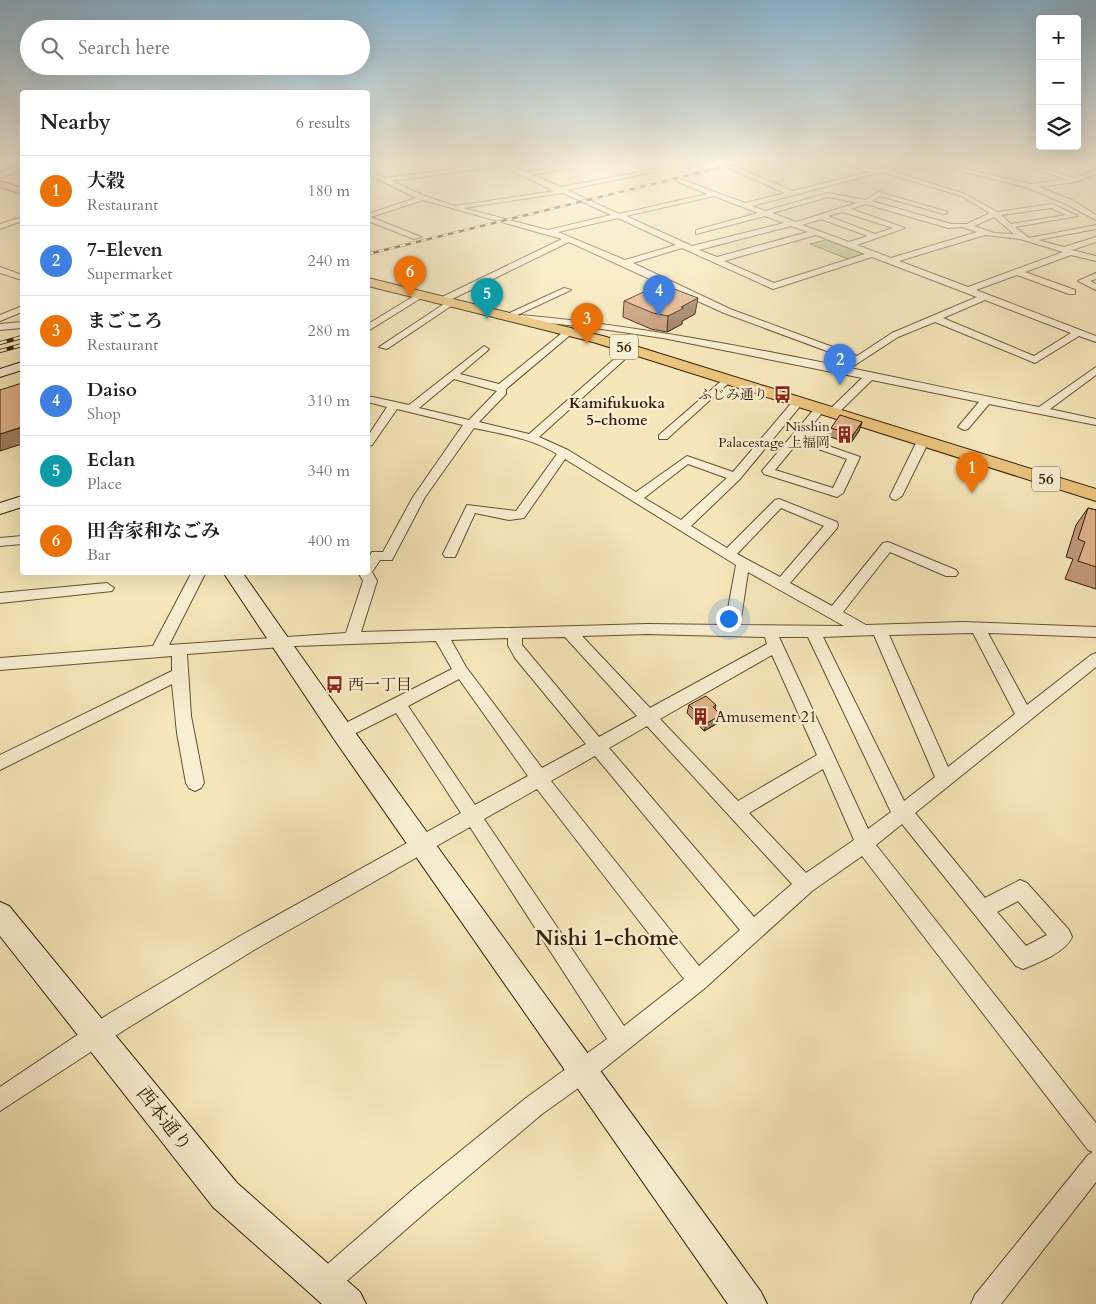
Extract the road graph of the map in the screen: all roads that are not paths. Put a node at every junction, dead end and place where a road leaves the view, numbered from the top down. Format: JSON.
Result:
{"nodes":[{"id":1,"x":383,"y":224,"type":"edge"},
{"id":2,"x":514,"y":224,"type":"edge"},
{"id":3,"x":582,"y":224,"type":"edge"},
{"id":4,"x":635,"y":224,"type":"edge"},
{"id":5,"x":729,"y":224,"type":"edge"},
{"id":6,"x":792,"y":224,"type":"edge"},
{"id":7,"x":797,"y":224,"type":"edge"},
{"id":8,"x":841,"y":224,"type":"edge"},
{"id":9,"x":888,"y":224,"type":"edge"},
{"id":10,"x":914,"y":224,"type":"edge"},
{"id":11,"x":944,"y":224,"type":"edge"},
{"id":12,"x":974,"y":224,"type":"edge"},
{"id":13,"x":1007,"y":224,"type":"edge"},
{"id":14,"x":1024,"y":224,"type":"edge"},
{"id":15,"x":1010,"y":226,"type":"junction"},
{"id":16,"x":967,"y":227,"type":"junction"},
{"id":17,"x":901,"y":228,"type":"junction"},
{"id":18,"x":1096,"y":228,"type":"edge"},
{"id":19,"x":546,"y":232,"type":"junction"},
{"id":20,"x":699,"y":232,"type":"dead end"},
{"id":21,"x":818,"y":232,"type":"junction"},
{"id":22,"x":983,"y":233,"type":"junction"},
{"id":23,"x":874,"y":236,"type":"junction"},
{"id":24,"x":417,"y":237,"type":"dead end"},
{"id":25,"x":568,"y":238,"type":"junction"},
{"id":26,"x":1023,"y":239,"type":"junction"},
{"id":27,"x":1096,"y":239,"type":"edge"},
{"id":28,"x":683,"y":245,"type":"junction"},
{"id":29,"x":849,"y":245,"type":"junction"},
{"id":30,"x":692,"y":249,"type":"junction"},
{"id":31,"x":1067,"y":251,"type":"junction"},
{"id":32,"x":703,"y":254,"type":"junction"},
{"id":33,"x":872,"y":254,"type":"junction"},
{"id":34,"x":688,"y":259,"type":"dead end"},
{"id":35,"x":1096,"y":259,"type":"edge"},
{"id":36,"x":717,"y":260,"type":"junction"},
{"id":37,"x":891,"y":261,"type":"junction"},
{"id":38,"x":624,"y":263,"type":"junction"},
{"id":39,"x":0,"y":270,"type":"edge"},
{"id":40,"x":1017,"y":272,"type":"junction"},
{"id":41,"x":1096,"y":276,"type":"edge"},
{"id":42,"x":20,"y":277,"type":"edge"},
{"id":43,"x":370,"y":282,"type":"edge"},
{"id":44,"x":1096,"y":287,"type":"edge"},
{"id":45,"x":567,"y":290,"type":"dead end"},
{"id":46,"x":968,"y":290,"type":"junction"},
{"id":47,"x":1072,"y":292,"type":"dead end"},
{"id":48,"x":422,"y":295,"type":"junction"},
{"id":49,"x":985,"y":296,"type":"junction"},
{"id":50,"x":448,"y":301,"type":"junction"},
{"id":51,"x":20,"y":310,"type":"edge"},
{"id":52,"x":515,"y":317,"type":"junction"},
{"id":53,"x":0,"y":318,"type":"edge"},
{"id":54,"x":934,"y":318,"type":"junction"},
{"id":55,"x":20,"y":322,"type":"edge"},
{"id":56,"x":20,"y":325,"type":"edge"},
{"id":57,"x":0,"y":327,"type":"edge"},
{"id":58,"x":370,"y":327,"type":"edge"},
{"id":59,"x":570,"y":331,"type":"junction"},
{"id":60,"x":1078,"y":332,"type":"junction"},
{"id":61,"x":1094,"y":337,"type":"edge"},
{"id":62,"x":384,"y":347,"type":"dead end"},
{"id":63,"x":484,"y":349,"type":"dead end"},
{"id":64,"x":631,"y":349,"type":"junction"},
{"id":65,"x":856,"y":359,"type":"junction"},
{"id":66,"x":20,"y":367,"type":"edge"},
{"id":67,"x":1096,"y":370,"type":"edge"},
{"id":68,"x":842,"y":371,"type":"junction"},
{"id":69,"x":0,"y":373,"type":"edge"},
{"id":70,"x":451,"y":375,"type":"junction"},
{"id":71,"x":870,"y":376,"type":"junction"},
{"id":72,"x":726,"y":380,"type":"junction"},
{"id":73,"x":501,"y":388,"type":"junction"},
{"id":74,"x":370,"y":399,"type":"edge"},
{"id":75,"x":986,"y":400,"type":"junction"},
{"id":76,"x":798,"y":402,"type":"junction"},
{"id":77,"x":394,"y":405,"type":"junction"},
{"id":78,"x":411,"y":409,"type":"junction"},
{"id":79,"x":826,"y":411,"type":"junction"},
{"id":80,"x":1041,"y":411,"type":"junction"},
{"id":81,"x":1096,"y":422,"type":"edge"},
{"id":82,"x":470,"y":423,"type":"junction"},
{"id":83,"x":964,"y":427,"type":"dead end"},
{"id":84,"x":663,"y":437,"type":"dead end"},
{"id":85,"x":531,"y":438,"type":"junction"},
{"id":86,"x":796,"y":438,"type":"junction"},
{"id":87,"x":370,"y":440,"type":"edge"},
{"id":88,"x":923,"y":441,"type":"junction"},
{"id":89,"x":564,"y":452,"type":"junction"},
{"id":90,"x":735,"y":477,"type":"junction"},
{"id":91,"x":1096,"y":495,"type":"edge"},
{"id":92,"x":896,"y":496,"type":"dead end"},
{"id":93,"x":636,"y":498,"type":"junction"},
{"id":94,"x":20,"y":502,"type":"edge"},
{"id":95,"x":0,"y":509,"type":"edge"},
{"id":96,"x":682,"y":527,"type":"junction"},
{"id":97,"x":20,"y":540,"type":"edge"},
{"id":98,"x":0,"y":542,"type":"edge"},
{"id":99,"x":450,"y":554,"type":"dead end"},
{"id":100,"x":728,"y":555,"type":"junction"},
{"id":101,"x":743,"y":564,"type":"junction"},
{"id":102,"x":370,"y":566,"type":"edge"},
{"id":103,"x":951,"y":573,"type":"dead end"},
{"id":104,"x":197,"y":575,"type":"edge"},
{"id":105,"x":234,"y":575,"type":"edge"},
{"id":106,"x":367,"y":575,"type":"edge"},
{"id":107,"x":781,"y":585,"type":"junction"},
{"id":108,"x":107,"y":588,"type":"dead end"},
{"id":109,"x":0,"y":598,"type":"edge"},
{"id":110,"x":833,"y":614,"type":"junction"},
{"id":111,"x":978,"y":628,"type":"junction"},
{"id":112,"x":732,"y":629,"type":"junction"},
{"id":113,"x":769,"y":630,"type":"junction"},
{"id":114,"x":872,"y":630,"type":"junction"},
{"id":115,"x":569,"y":632,"type":"junction"},
{"id":116,"x":813,"y":632,"type":"junction"},
{"id":117,"x":1096,"y":632,"type":"edge"},
{"id":118,"x":515,"y":634,"type":"junction"},
{"id":119,"x":440,"y":635,"type":"junction"},
{"id":120,"x":352,"y":638,"type":"junction"},
{"id":121,"x":281,"y":642,"type":"junction"},
{"id":122,"x":774,"y":646,"type":"junction"},
{"id":123,"x":180,"y":650,"type":"junction"},
{"id":124,"x":158,"y":651,"type":"junction"},
{"id":125,"x":1096,"y":659,"type":"edge"},
{"id":126,"x":0,"y":664,"type":"edge"},
{"id":127,"x":461,"y":671,"type":"junction"},
{"id":128,"x":179,"y":674,"type":"junction"},
{"id":129,"x":398,"y":703,"type":"junction"},
{"id":130,"x":650,"y":716,"type":"junction"},
{"id":131,"x":1025,"y":717,"type":"junction"},
{"id":132,"x":342,"y":733,"type":"junction"},
{"id":133,"x":596,"y":746,"type":"junction"},
{"id":134,"x":826,"y":758,"type":"junction"},
{"id":135,"x":0,"y":762,"type":"edge"},
{"id":136,"x":539,"y":778,"type":"junction"},
{"id":137,"x":945,"y":779,"type":"junction"},
{"id":138,"x":195,"y":783,"type":"dead end"},
{"id":139,"x":737,"y":811,"type":"junction"},
{"id":140,"x":902,"y":813,"type":"junction"},
{"id":141,"x":473,"y":816,"type":"junction"},
{"id":142,"x":866,"y":842,"type":"junction"},
{"id":143,"x":423,"y":844,"type":"junction"},
{"id":144,"x":805,"y":885,"type":"junction"},
{"id":145,"x":983,"y":909,"type":"dead end"},
{"id":146,"x":0,"y":915,"type":"edge"},
{"id":147,"x":752,"y":931,"type":"junction"},
{"id":148,"x":698,"y":981,"type":"junction"},
{"id":149,"x":97,"y":1034,"type":"junction"},
{"id":150,"x":621,"y":1041,"type":"junction"},
{"id":151,"x":583,"y":1071,"type":"junction"},
{"id":152,"x":0,"y":1100,"type":"edge"},
{"id":153,"x":1096,"y":1142,"type":"edge"},
{"id":154,"x":1096,"y":1163,"type":"edge"},
{"id":155,"x":336,"y":1294,"type":"edge"},
{"id":156,"x":749,"y":1304,"type":"edge"},
{"id":157,"x":984,"y":1304,"type":"edge"}],
"edges":[{"from":1,"to":24,"type":"street"},
{"from":2,"to":19,"type":"street"},
{"from":3,"to":19,"type":"street"},
{"from":4,"to":28,"type":"street"},
{"from":5,"to":20,"type":"street"},
{"from":6,"to":30,"type":"street"},
{"from":7,"to":21,"type":"street"},
{"from":8,"to":23,"type":"street"},
{"from":9,"to":17,"type":"street"},
{"from":10,"to":17,"type":"street"},
{"from":11,"to":16,"type":"street"},
{"from":12,"to":16,"type":"street"},
{"from":13,"to":15,"type":"street"},
{"from":14,"to":15,"type":"street"},
{"from":15,"to":26,"type":"street"},
{"from":16,"to":22,"type":"street"},
{"from":17,"to":23,"type":"street"},
{"from":18,"to":26,"type":"street"},
{"from":19,"to":25,"type":"street"},
{"from":21,"to":29,"type":"street"},
{"from":21,"to":36,"type":"street"},
{"from":22,"to":26,"type":"street"},
{"from":22,"to":37,"type":"street"},
{"from":23,"to":29,"type":"street"},
{"from":25,"to":38,"type":"street"},
{"from":25,"to":50,"type":"street"},
{"from":26,"to":31,"type":"street"},
{"from":27,"to":31,"type":"street"},
{"from":28,"to":30,"type":"street"},
{"from":28,"to":38,"type":"street"},
{"from":29,"to":33,"type":"street"},
{"from":30,"to":32,"type":"street"},
{"from":31,"to":35,"type":"street"},
{"from":31,"to":40,"type":"street"},
{"from":32,"to":34,"type":"street"},
{"from":32,"to":36,"type":"street"},
{"from":33,"to":36,"type":"street"},
{"from":33,"to":37,"type":"street"},
{"from":37,"to":46,"type":"street"},
{"from":38,"to":65,"type":"street"},
{"from":39,"to":42,"type":"street"},
{"from":40,"to":46,"type":"street"},
{"from":40,"to":47,"type":"street"},
{"from":41,"to":44,"type":"street"},
{"from":43,"to":48,"type":"main road","number":"56"},
{"from":45,"to":52,"type":"street"},
{"from":46,"to":49,"type":"street"},
{"from":48,"to":50,"type":"main road","number":"56"},
{"from":48,"to":58,"type":"street"},
{"from":49,"to":54,"type":"street"},
{"from":49,"to":60,"type":"street"},
{"from":50,"to":52,"type":"main road","number":"56"},
{"from":50,"to":62,"type":"street"},
{"from":51,"to":53,"type":"street"},
{"from":52,"to":59,"type":"main road","number":"56"},
{"from":52,"to":68,"type":"street"},
{"from":54,"to":60,"type":"street"},
{"from":54,"to":65,"type":"street"},
{"from":55,"to":57,"type":"street"},
{"from":56,"to":57,"type":"street"},
{"from":59,"to":64,"type":"main road","number":"56"},
{"from":59,"to":73,"type":"street"},
{"from":60,"to":61,"type":"street"},
{"from":63,"to":70,"type":"street"},
{"from":64,"to":72,"type":"main road","number":"56"},
{"from":64,"to":85,"type":"street"},
{"from":65,"to":68,"type":"street"},
{"from":66,"to":69,"type":"street"},
{"from":67,"to":80,"type":"street"},
{"from":68,"to":71,"type":"street"},
{"from":70,"to":73,"type":"street"},
{"from":70,"to":78,"type":"street"},
{"from":71,"to":75,"type":"street"},
{"from":71,"to":79,"type":"street"},
{"from":72,"to":76,"type":"main road","number":"56"},
{"from":72,"to":84,"type":"street"},
{"from":73,"to":82,"type":"street"},
{"from":74,"to":77,"type":"street"},
{"from":75,"to":80,"type":"street"},
{"from":75,"to":83,"type":"street"},
{"from":76,"to":79,"type":"main road","number":"56"},
{"from":76,"to":90,"type":"street"},
{"from":77,"to":78,"type":"street"},
{"from":77,"to":87,"type":"street"},
{"from":78,"to":82,"type":"street"},
{"from":79,"to":86,"type":"street"},
{"from":79,"to":88,"type":"main road","number":"56"},
{"from":80,"to":81,"type":"street"},
{"from":82,"to":85,"type":"street"},
{"from":82,"to":102,"type":"street"},
{"from":85,"to":89,"type":"street"},
{"from":86,"to":86,"type":"street"},
{"from":88,"to":91,"type":"main road","number":"56"},
{"from":88,"to":92,"type":"street"},
{"from":89,"to":93,"type":"street"},
{"from":89,"to":99,"type":"street"},
{"from":90,"to":93,"type":"street"},
{"from":90,"to":96,"type":"street"},
{"from":93,"to":96,"type":"street"},
{"from":94,"to":95,"type":"street"},
{"from":96,"to":100,"type":"street"},
{"from":97,"to":98,"type":"street"},
{"from":100,"to":101,"type":"street"},
{"from":100,"to":107,"type":"street"},
{"from":101,"to":107,"type":"street"},
{"from":101,"to":112,"type":"street"},
{"from":103,"to":110,"type":"street"},
{"from":104,"to":124,"type":"street"},
{"from":105,"to":121,"type":"street"},
{"from":106,"to":120,"type":"street"},
{"from":107,"to":110,"type":"street"},
{"from":108,"to":109,"type":"street"},
{"from":110,"to":114,"type":"street"},
{"from":111,"to":114,"type":"street"},
{"from":111,"to":117,"type":"street"},
{"from":111,"to":131,"type":"street"},
{"from":112,"to":113,"type":"street"},
{"from":112,"to":115,"type":"street"},
{"from":113,"to":116,"type":"street"},
{"from":113,"to":122,"type":"street"},
{"from":114,"to":116,"type":"street"},
{"from":114,"to":137,"type":"street"},
{"from":115,"to":118,"type":"street"},
{"from":115,"to":130,"type":"street"},
{"from":116,"to":140,"type":"street"},
{"from":118,"to":119,"type":"street"},
{"from":118,"to":133,"type":"street"},
{"from":119,"to":120,"type":"street"},
{"from":119,"to":127,"type":"street"},
{"from":120,"to":121,"type":"street"},
{"from":121,"to":123,"type":"street"},
{"from":121,"to":132,"type":"street"},
{"from":122,"to":130,"type":"street"},
{"from":122,"to":134,"type":"street"},
{"from":123,"to":124,"type":"street"},
{"from":123,"to":128,"type":"street"},
{"from":124,"to":126,"type":"street"},
{"from":125,"to":131,"type":"street"},
{"from":127,"to":129,"type":"street"},
{"from":127,"to":136,"type":"street"},
{"from":128,"to":135,"type":"street"},
{"from":128,"to":138,"type":"street"},
{"from":129,"to":132,"type":"street"},
{"from":129,"to":141,"type":"street"},
{"from":130,"to":133,"type":"street"},
{"from":130,"to":139,"type":"street"},
{"from":131,"to":137,"type":"street"},
{"from":132,"to":143,"type":"street"},
{"from":133,"to":136,"type":"street"},
{"from":133,"to":147,"type":"street"},
{"from":134,"to":139,"type":"street"},
{"from":134,"to":142,"type":"street"},
{"from":136,"to":141,"type":"street"},
{"from":136,"to":148,"type":"street"},
{"from":137,"to":140,"type":"street"},
{"from":139,"to":144,"type":"street"},
{"from":140,"to":142,"type":"street"},
{"from":140,"to":145,"type":"street"},
{"from":141,"to":143,"type":"street"},
{"from":141,"to":150,"type":"street"},
{"from":142,"to":144,"type":"street"},
{"from":142,"to":153,"type":"street"},
{"from":143,"to":149,"type":"street"},
{"from":143,"to":151,"type":"street"},
{"from":144,"to":147,"type":"street"},
{"from":146,"to":149,"type":"street","name":"西本通り"},
{"from":147,"to":148,"type":"street"},
{"from":148,"to":150,"type":"street"},
{"from":149,"to":152,"type":"street"},
{"from":149,"to":155,"type":"street","name":"西本通り"},
{"from":150,"to":151,"type":"street"},
{"from":151,"to":155,"type":"street"},
{"from":151,"to":156,"type":"street"},
{"from":154,"to":157,"type":"street"}]}
